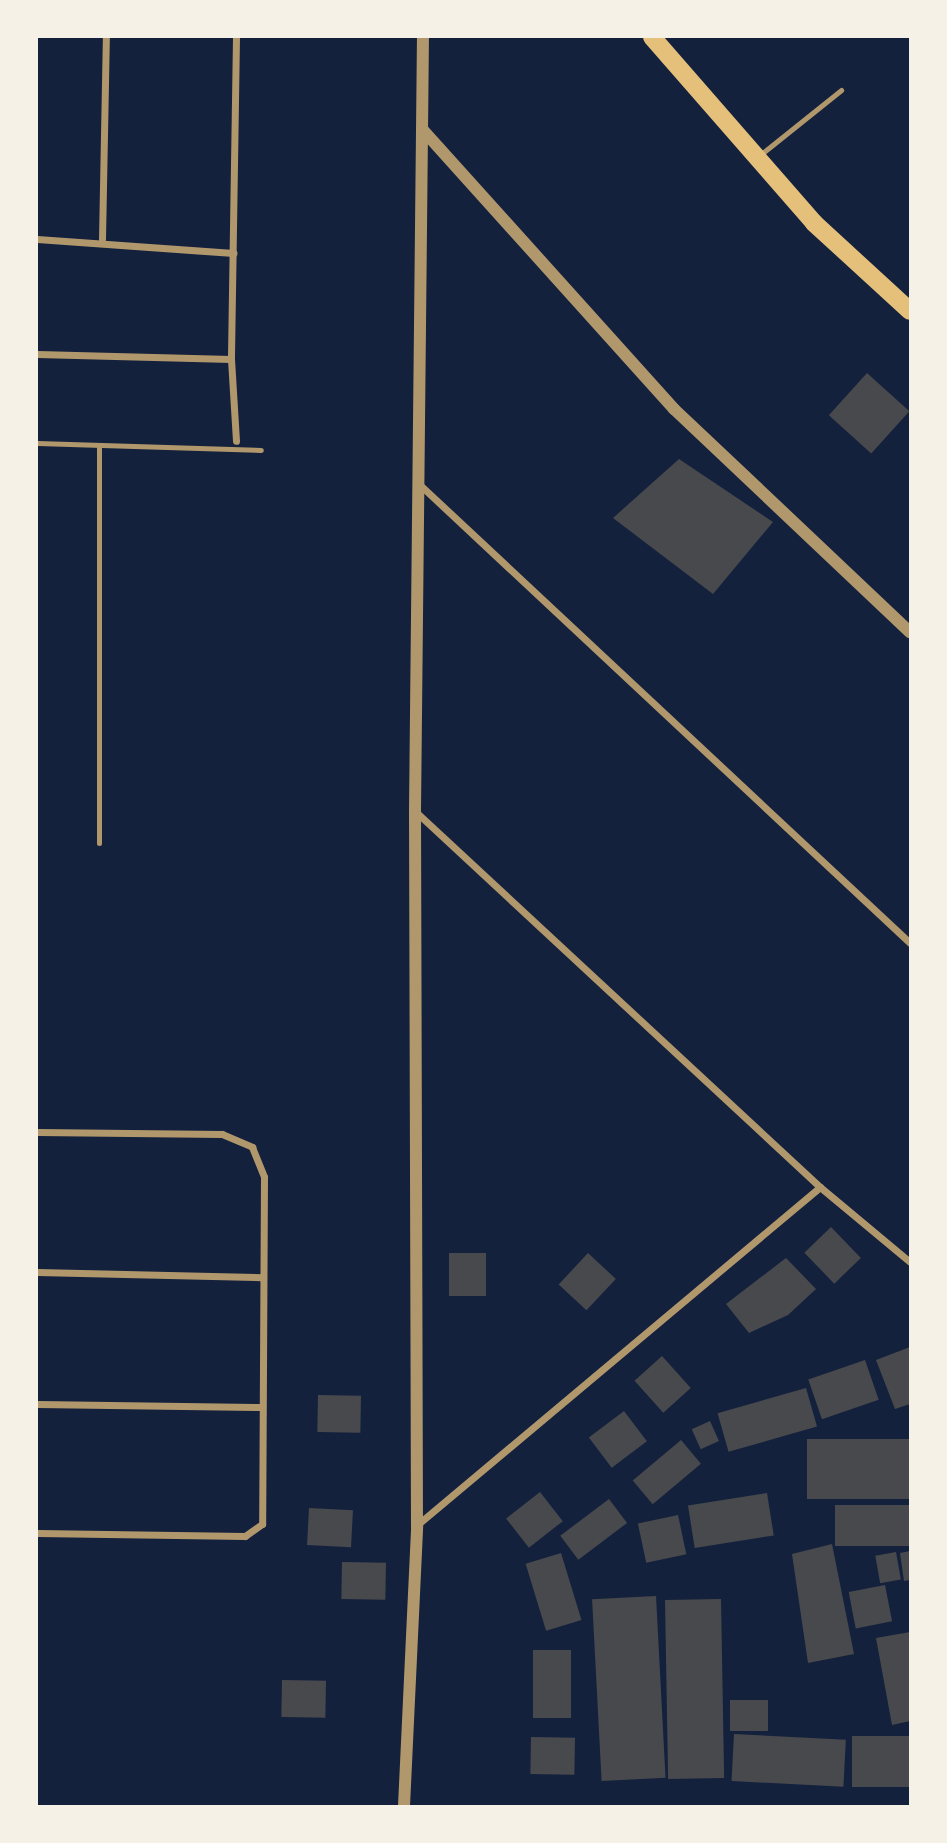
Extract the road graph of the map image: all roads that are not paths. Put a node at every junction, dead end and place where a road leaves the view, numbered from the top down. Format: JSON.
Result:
{"nodes":[{"id":1,"x":106,"y":37,"type":"edge"},
{"id":2,"x":236,"y":37,"type":"edge"},
{"id":3,"x":423,"y":37,"type":"edge"},
{"id":4,"x":652,"y":37,"type":"edge"},
{"id":5,"x":841,"y":90,"type":"dead end"},
{"id":6,"x":422,"y":129,"type":"junction"},
{"id":7,"x":755,"y":159,"type":"junction"},
{"id":8,"x":37,"y":239,"type":"edge"},
{"id":9,"x":102,"y":239,"type":"junction"},
{"id":10,"x":234,"y":253,"type":"junction"},
{"id":11,"x":910,"y":310,"type":"edge"},
{"id":12,"x":37,"y":354,"type":"edge"},
{"id":13,"x":231,"y":359,"type":"junction"},
{"id":14,"x":236,"y":441,"type":"dead end"},
{"id":15,"x":37,"y":443,"type":"edge"},
{"id":16,"x":99,"y":444,"type":"junction"},
{"id":17,"x":261,"y":450,"type":"dead end"},
{"id":18,"x":418,"y":484,"type":"junction"},
{"id":19,"x":910,"y":632,"type":"edge"},
{"id":20,"x":415,"y":811,"type":"junction"},
{"id":21,"x":99,"y":843,"type":"dead end"},
{"id":22,"x":910,"y":943,"type":"edge"},
{"id":23,"x":37,"y":1132,"type":"edge"},
{"id":24,"x":820,"y":1187,"type":"junction"},
{"id":25,"x":910,"y":1262,"type":"edge"},
{"id":26,"x":37,"y":1272,"type":"edge"},
{"id":27,"x":263,"y":1276,"type":"junction"},
{"id":28,"x":37,"y":1404,"type":"edge"},
{"id":29,"x":260,"y":1407,"type":"junction"},
{"id":30,"x":416,"y":1526,"type":"junction"},
{"id":31,"x":37,"y":1533,"type":"edge"},
{"id":32,"x":404,"y":1806,"type":"edge"}],
"edges":[{"from":1,"to":9,"type":"street"},
{"from":2,"to":10,"type":"street"},
{"from":3,"to":6,"type":"street"},
{"from":4,"to":7,"type":"main road"},
{"from":5,"to":7,"type":"lane"},
{"from":6,"to":18,"type":"street"},
{"from":6,"to":19,"type":"street"},
{"from":7,"to":11,"type":"main road"},
{"from":8,"to":9,"type":"street"},
{"from":9,"to":10,"type":"street"},
{"from":10,"to":13,"type":"street"},
{"from":12,"to":13,"type":"street"},
{"from":13,"to":14,"type":"street"},
{"from":15,"to":16,"type":"lane"},
{"from":16,"to":17,"type":"lane"},
{"from":16,"to":21,"type":"lane"},
{"from":18,"to":20,"type":"street"},
{"from":18,"to":22,"type":"street"},
{"from":20,"to":24,"type":"street"},
{"from":20,"to":30,"type":"street"},
{"from":23,"to":27,"type":"street"},
{"from":24,"to":25,"type":"street"},
{"from":24,"to":30,"type":"street"},
{"from":26,"to":27,"type":"street"},
{"from":27,"to":29,"type":"street"},
{"from":28,"to":29,"type":"street"},
{"from":29,"to":31,"type":"street"},
{"from":30,"to":32,"type":"street"}]}
